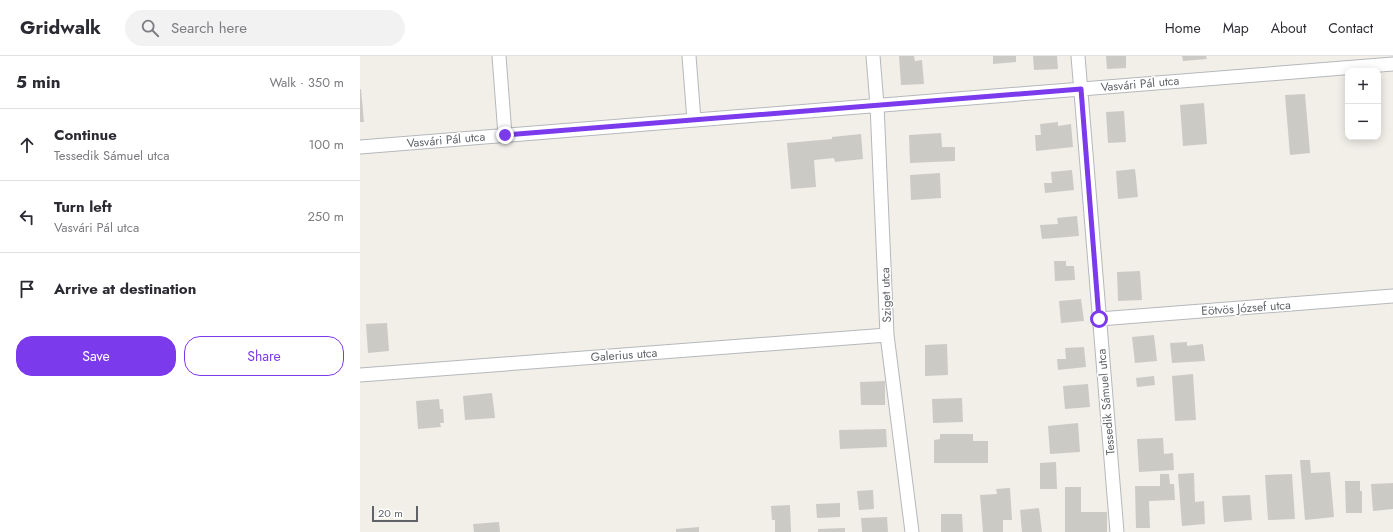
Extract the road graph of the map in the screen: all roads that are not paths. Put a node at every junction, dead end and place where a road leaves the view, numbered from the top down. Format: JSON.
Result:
{"nodes":[{"id":1,"x":499,"y":56,"type":"edge"},
{"id":2,"x":688,"y":56,"type":"edge"},
{"id":3,"x":873,"y":56,"type":"edge"},
{"id":4,"x":1078,"y":56,"type":"edge"},
{"id":5,"x":1393,"y":64,"type":"edge"},
{"id":6,"x":1081,"y":89,"type":"junction"},
{"id":7,"x":877,"y":105,"type":"junction"},
{"id":8,"x":694,"y":120,"type":"junction"},
{"id":9,"x":505,"y":135,"type":"junction"},
{"id":10,"x":360,"y":147,"type":"edge"},
{"id":11,"x":1393,"y":296,"type":"edge"},
{"id":12,"x":1099,"y":319,"type":"junction"},
{"id":13,"x":887,"y":335,"type":"junction"},
{"id":14,"x":360,"y":375,"type":"edge"},
{"id":15,"x":912,"y":532,"type":"edge"},
{"id":16,"x":1117,"y":532,"type":"edge"}],
"edges":[{"from":1,"to":9,"type":"street"},
{"from":2,"to":8,"type":"street"},
{"from":3,"to":7,"type":"street","name":"Sziget utca"},
{"from":4,"to":6,"type":"street","name":"Tessedik Sámuel utca"},
{"from":5,"to":6,"type":"street","name":"Vasvári Pál utca"},
{"from":6,"to":7,"type":"street","name":"Vasvári Pál utca"},
{"from":6,"to":12,"type":"street","name":"Tessedik Sámuel utca"},
{"from":7,"to":8,"type":"street","name":"Vasvári Pál utca"},
{"from":7,"to":13,"type":"street","name":"Sziget utca"},
{"from":8,"to":9,"type":"street","name":"Vasvári Pál utca"},
{"from":9,"to":10,"type":"street","name":"Vasvári Pál utca"},
{"from":11,"to":12,"type":"street","name":"Eötvös József utca"},
{"from":12,"to":16,"type":"street","name":"Tessedik Sámuel utca"},
{"from":13,"to":14,"type":"street","name":"Galerius utca"},
{"from":13,"to":15,"type":"street","name":"Sziget utca"}]}
